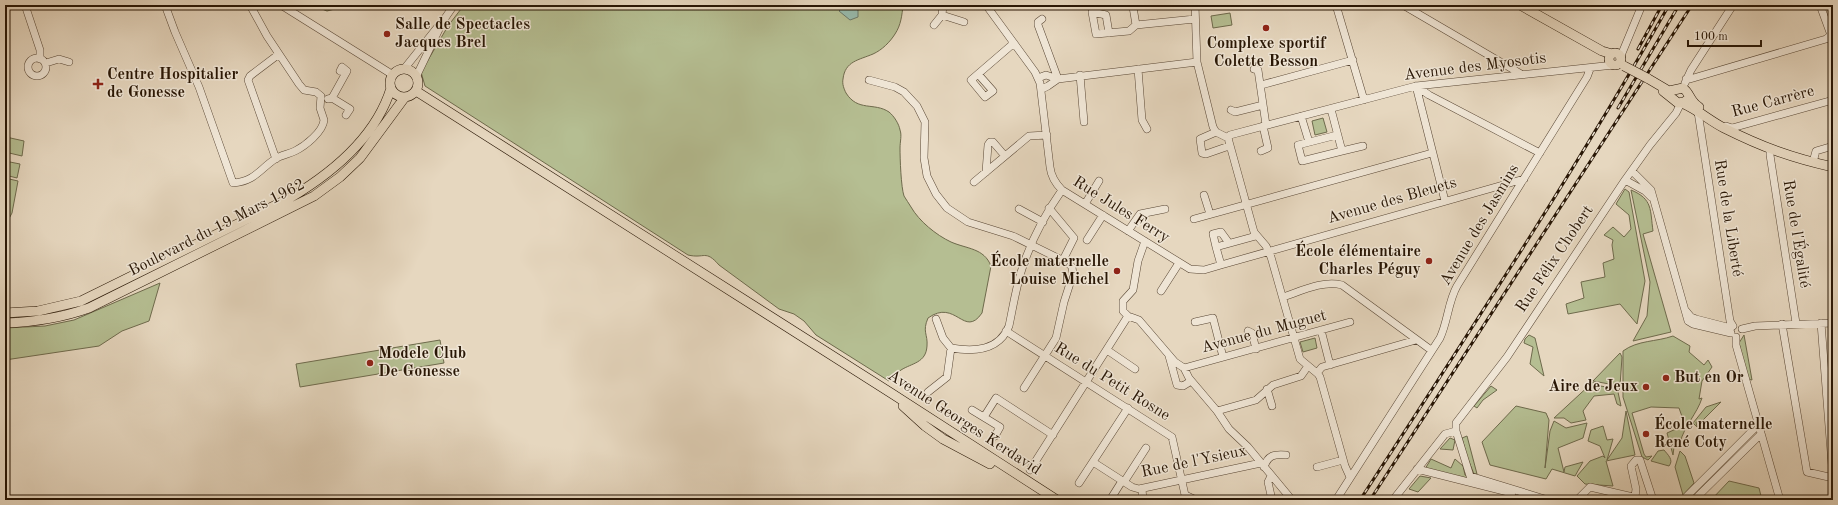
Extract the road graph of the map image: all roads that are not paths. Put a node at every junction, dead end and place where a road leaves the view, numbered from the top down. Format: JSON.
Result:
{"nodes":[{"id":1,"x":25,"y":5,"type":"edge"},
{"id":2,"x":165,"y":5,"type":"edge"},
{"id":3,"x":250,"y":5,"type":"edge"},
{"id":4,"x":281,"y":5,"type":"edge"},
{"id":5,"x":454,"y":5,"type":"edge"},
{"id":6,"x":943,"y":5,"type":"edge"},
{"id":7,"x":986,"y":5,"type":"edge"},
{"id":8,"x":1195,"y":5,"type":"edge"},
{"id":9,"x":1336,"y":5,"type":"edge"},
{"id":10,"x":1403,"y":5,"type":"edge"},
{"id":11,"x":1520,"y":5,"type":"edge"},
{"id":12,"x":1642,"y":5,"type":"edge"},
{"id":13,"x":1728,"y":5,"type":"edge"},
{"id":14,"x":1733,"y":5,"type":"edge"},
{"id":15,"x":1820,"y":5,"type":"edge"},
{"id":16,"x":1133,"y":7,"type":"dead end"},
{"id":17,"x":942,"y":15,"type":"junction"},
{"id":18,"x":1042,"y":19,"type":"dead end"},
{"id":19,"x":1195,"y":19,"type":"junction"},
{"id":20,"x":443,"y":21,"type":"junction"},
{"id":21,"x":964,"y":22,"type":"dead end"},
{"id":22,"x":934,"y":25,"type":"dead end"},
{"id":23,"x":1136,"y":26,"type":"junction"},
{"id":24,"x":1109,"y":32,"type":"dead end"},
{"id":25,"x":1832,"y":35,"type":"edge"},
{"id":26,"x":1014,"y":43,"type":"junction"},
{"id":27,"x":279,"y":54,"type":"junction"},
{"id":28,"x":1353,"y":60,"type":"junction"},
{"id":29,"x":1614,"y":61,"type":"junction"},
{"id":30,"x":69,"y":62,"type":"dead end"},
{"id":31,"x":1197,"y":62,"type":"junction"},
{"id":32,"x":1138,"y":68,"type":"junction"},
{"id":33,"x":1254,"y":69,"type":"dead end"},
{"id":34,"x":1590,"y":69,"type":"junction"},
{"id":35,"x":404,"y":70,"type":"junction"},
{"id":36,"x":340,"y":71,"type":"dead end"},
{"id":37,"x":978,"y":74,"type":"dead end"},
{"id":38,"x":1521,"y":74,"type":"junction"},
{"id":39,"x":393,"y":75,"type":"junction"},
{"id":40,"x":1080,"y":75,"type":"junction"},
{"id":41,"x":416,"y":77,"type":"junction"},
{"id":42,"x":1038,"y":78,"type":"junction"},
{"id":43,"x":1058,"y":79,"type":"junction"},
{"id":44,"x":1686,"y":79,"type":"junction"},
{"id":45,"x":869,"y":80,"type":"dead end"},
{"id":46,"x":1261,"y":84,"type":"junction"},
{"id":47,"x":1416,"y":86,"type":"junction"},
{"id":48,"x":391,"y":88,"type":"junction"},
{"id":49,"x":1042,"y":89,"type":"junction"},
{"id":50,"x":416,"y":91,"type":"junction"},
{"id":51,"x":1680,"y":96,"type":"junction"},
{"id":52,"x":405,"y":97,"type":"junction"},
{"id":53,"x":332,"y":98,"type":"junction"},
{"id":54,"x":322,"y":100,"type":"junction"},
{"id":55,"x":1364,"y":100,"type":"junction"},
{"id":56,"x":1833,"y":100,"type":"edge"},
{"id":57,"x":1263,"y":105,"type":"junction"},
{"id":58,"x":1330,"y":109,"type":"junction"},
{"id":59,"x":1231,"y":110,"type":"dead end"},
{"id":60,"x":1698,"y":112,"type":"junction"},
{"id":61,"x":346,"y":115,"type":"dead end"},
{"id":62,"x":1301,"y":116,"type":"junction"},
{"id":63,"x":1084,"y":122,"type":"dead end"},
{"id":64,"x":1265,"y":126,"type":"junction"},
{"id":65,"x":1721,"y":126,"type":"junction"},
{"id":66,"x":1734,"y":128,"type":"junction"},
{"id":67,"x":1146,"y":129,"type":"dead end"},
{"id":68,"x":1216,"y":132,"type":"junction"},
{"id":69,"x":1047,"y":135,"type":"junction"},
{"id":70,"x":1337,"y":135,"type":"junction"},
{"id":71,"x":1228,"y":138,"type":"junction"},
{"id":72,"x":1309,"y":142,"type":"junction"},
{"id":73,"x":1229,"y":146,"type":"junction"},
{"id":74,"x":1364,"y":146,"type":"dead end"},
{"id":75,"x":1761,"y":146,"type":"junction"},
{"id":76,"x":1833,"y":146,"type":"edge"},
{"id":77,"x":1770,"y":149,"type":"junction"},
{"id":78,"x":1261,"y":150,"type":"dead end"},
{"id":79,"x":1342,"y":151,"type":"junction"},
{"id":80,"x":1432,"y":153,"type":"junction"},
{"id":81,"x":1540,"y":153,"type":"junction"},
{"id":82,"x":1005,"y":156,"type":"junction"},
{"id":83,"x":276,"y":159,"type":"junction"},
{"id":84,"x":1813,"y":162,"type":"junction"},
{"id":85,"x":1833,"y":167,"type":"edge"},
{"id":86,"x":1632,"y":171,"type":"junction"},
{"id":87,"x":986,"y":172,"type":"junction"},
{"id":88,"x":1524,"y":179,"type":"junction"},
{"id":89,"x":1625,"y":180,"type":"junction"},
{"id":90,"x":1099,"y":181,"type":"dead end"},
{"id":91,"x":974,"y":182,"type":"dead end"},
{"id":92,"x":1062,"y":190,"type":"junction"},
{"id":93,"x":1204,"y":195,"type":"dead end"},
{"id":94,"x":1652,"y":198,"type":"junction"},
{"id":95,"x":1445,"y":201,"type":"junction"},
{"id":96,"x":1085,"y":204,"type":"junction"},
{"id":97,"x":1246,"y":204,"type":"junction"},
{"id":98,"x":1049,"y":208,"type":"junction"},
{"id":99,"x":1019,"y":209,"type":"dead end"},
{"id":100,"x":1165,"y":209,"type":"dead end"},
{"id":101,"x":1210,"y":214,"type":"junction"},
{"id":102,"x":1103,"y":215,"type":"junction"},
{"id":103,"x":1194,"y":219,"type":"dead end"},
{"id":104,"x":1042,"y":222,"type":"junction"},
{"id":105,"x":1128,"y":230,"type":"junction"},
{"id":106,"x":1256,"y":236,"type":"junction"},
{"id":107,"x":1087,"y":240,"type":"dead end"},
{"id":108,"x":1145,"y":241,"type":"junction"},
{"id":109,"x":1229,"y":243,"type":"junction"},
{"id":110,"x":1032,"y":244,"type":"junction"},
{"id":111,"x":1153,"y":247,"type":"junction"},
{"id":112,"x":1216,"y":247,"type":"junction"},
{"id":113,"x":1268,"y":251,"type":"junction"},
{"id":114,"x":1063,"y":260,"type":"junction"},
{"id":115,"x":1138,"y":261,"type":"junction"},
{"id":116,"x":1180,"y":263,"type":"junction"},
{"id":117,"x":1221,"y":265,"type":"junction"},
{"id":118,"x":1161,"y":291,"type":"dead end"},
{"id":119,"x":1283,"y":297,"type":"junction"},
{"id":120,"x":5,"y":313,"type":"edge"},
{"id":121,"x":1128,"y":316,"type":"junction"},
{"id":122,"x":936,"y":319,"type":"dead end"},
{"id":123,"x":1195,"y":322,"type":"dead end"},
{"id":124,"x":1350,"y":322,"type":"dead end"},
{"id":125,"x":5,"y":323,"type":"edge"},
{"id":126,"x":1821,"y":323,"type":"junction"},
{"id":127,"x":1833,"y":323,"type":"edge"},
{"id":128,"x":1782,"y":324,"type":"junction"},
{"id":129,"x":1796,"y":324,"type":"junction"},
{"id":130,"x":1321,"y":330,"type":"junction"},
{"id":131,"x":1006,"y":331,"type":"junction"},
{"id":132,"x":1248,"y":331,"type":"dead end"},
{"id":133,"x":1733,"y":331,"type":"junction"},
{"id":134,"x":1294,"y":338,"type":"junction"},
{"id":135,"x":1416,"y":340,"type":"junction"},
{"id":136,"x":951,"y":348,"type":"junction"},
{"id":137,"x":1256,"y":349,"type":"junction"},
{"id":138,"x":1107,"y":350,"type":"junction"},
{"id":139,"x":1431,"y":350,"type":"junction"},
{"id":140,"x":1169,"y":355,"type":"junction"},
{"id":141,"x":1044,"y":357,"type":"junction"},
{"id":142,"x":1223,"y":357,"type":"junction"},
{"id":143,"x":1330,"y":365,"type":"junction"},
{"id":144,"x":1308,"y":366,"type":"junction"},
{"id":145,"x":1135,"y":368,"type":"dead end"},
{"id":146,"x":1184,"y":368,"type":"junction"},
{"id":147,"x":1317,"y":372,"type":"junction"},
{"id":148,"x":1191,"y":381,"type":"junction"},
{"id":149,"x":872,"y":382,"type":"junction"},
{"id":150,"x":1087,"y":382,"type":"junction"},
{"id":151,"x":1024,"y":388,"type":"dead end"},
{"id":152,"x":1267,"y":389,"type":"junction"},
{"id":153,"x":928,"y":392,"type":"dead end"},
{"id":154,"x":1272,"y":406,"type":"dead end"},
{"id":155,"x":1128,"y":408,"type":"junction"},
{"id":156,"x":972,"y":410,"type":"dead end"},
{"id":157,"x":1217,"y":411,"type":"junction"},
{"id":158,"x":984,"y":417,"type":"junction"},
{"id":159,"x":1758,"y":425,"type":"junction"},
{"id":160,"x":1456,"y":431,"type":"junction"},
{"id":161,"x":1053,"y":434,"type":"junction"},
{"id":162,"x":1761,"y":434,"type":"junction"},
{"id":163,"x":995,"y":436,"type":"dead end"},
{"id":164,"x":1146,"y":448,"type":"dead end"},
{"id":165,"x":1286,"y":455,"type":"dead end"},
{"id":166,"x":1343,"y":460,"type":"junction"},
{"id":167,"x":1093,"y":462,"type":"junction"},
{"id":168,"x":1262,"y":465,"type":"junction"},
{"id":169,"x":1317,"y":467,"type":"dead end"},
{"id":170,"x":1030,"y":470,"type":"dead end"},
{"id":171,"x":1417,"y":470,"type":"junction"},
{"id":172,"x":1272,"y":476,"type":"junction"},
{"id":173,"x":1350,"y":477,"type":"junction"},
{"id":174,"x":1833,"y":478,"type":"edge"},
{"id":175,"x":1469,"y":479,"type":"junction"},
{"id":176,"x":1182,"y":480,"type":"junction"},
{"id":177,"x":1123,"y":481,"type":"junction"},
{"id":178,"x":1079,"y":483,"type":"dead end"},
{"id":179,"x":1142,"y":489,"type":"junction"},
{"id":180,"x":1183,"y":497,"type":"edge"},
{"id":181,"x":1635,"y":497,"type":"junction"},
{"id":182,"x":1046,"y":500,"type":"edge"},
{"id":183,"x":1057,"y":500,"type":"edge"},
{"id":184,"x":1110,"y":500,"type":"edge"},
{"id":185,"x":1143,"y":500,"type":"edge"},
{"id":186,"x":1196,"y":500,"type":"edge"},
{"id":187,"x":1272,"y":500,"type":"edge"},
{"id":188,"x":1292,"y":500,"type":"edge"},
{"id":189,"x":1336,"y":500,"type":"edge"},
{"id":190,"x":1393,"y":500,"type":"edge"},
{"id":191,"x":1548,"y":500,"type":"edge"},
{"id":192,"x":1577,"y":500,"type":"edge"},
{"id":193,"x":1646,"y":500,"type":"edge"},
{"id":194,"x":1653,"y":500,"type":"edge"},
{"id":195,"x":1683,"y":500,"type":"edge"},
{"id":196,"x":1694,"y":500,"type":"edge"},
{"id":197,"x":1780,"y":500,"type":"edge"}],
"edges":[{"from":1,"to":30,"type":"street"},
{"from":2,"to":83,"type":"street"},
{"from":3,"to":27,"type":"street"},
{"from":4,"to":39,"type":"street"},
{"from":5,"to":20,"type":"street"},
{"from":6,"to":17,"type":"street"},
{"from":7,"to":26,"type":"street","name":"Rue Jules Ferry"},
{"from":8,"to":19,"type":"street"},
{"from":9,"to":28,"type":"street"},
{"from":10,"to":38,"type":"street"},
{"from":11,"to":29,"type":"main road"},
{"from":12,"to":29,"type":"street"},
{"from":13,"to":51,"type":"street","name":"Rue Félix Chobert"},
{"from":14,"to":44,"type":"street"},
{"from":15,"to":25,"type":"street"},
{"from":16,"to":23,"type":"street"},
{"from":17,"to":21,"type":"street"},
{"from":17,"to":22,"type":"street"},
{"from":18,"to":43,"type":"street"},
{"from":19,"to":23,"type":"street"},
{"from":19,"to":31,"type":"street"},
{"from":20,"to":35,"type":"street"},
{"from":20,"to":41,"type":"street"},
{"from":23,"to":24,"type":"street"},
{"from":25,"to":44,"type":"street"},
{"from":26,"to":37,"type":"street"},
{"from":26,"to":42,"type":"street","name":"Rue Jules Ferry"},
{"from":27,"to":54,"type":"street"},
{"from":27,"to":83,"type":"street"},
{"from":28,"to":46,"type":"street"},
{"from":28,"to":55,"type":"street"},
{"from":29,"to":34,"type":"street","name":"Avenue des Myosotis"},
{"from":29,"to":51,"type":"main road","bridge":true},
{"from":31,"to":32,"type":"street"},
{"from":31,"to":68,"type":"street"},
{"from":32,"to":40,"type":"street"},
{"from":32,"to":67,"type":"street"},
{"from":33,"to":46,"type":"street"},
{"from":34,"to":38,"type":"street","name":"Avenue des Myosotis"},
{"from":34,"to":81,"type":"street","name":"Avenue des Jasmins"},
{"from":35,"to":39,"type":"main road"},
{"from":35,"to":41,"type":"main road"},
{"from":36,"to":53,"type":"street"},
{"from":38,"to":47,"type":"street","name":"Avenue des Myosotis"},
{"from":39,"to":48,"type":"main road"},
{"from":40,"to":43,"type":"street"},
{"from":40,"to":63,"type":"street"},
{"from":41,"to":50,"type":"main road"},
{"from":42,"to":43,"type":"street"},
{"from":42,"to":49,"type":"street","name":"Rue Jules Ferry"},
{"from":43,"to":49,"type":"street"},
{"from":44,"to":51,"type":"street"},
{"from":45,"to":110,"type":"street"},
{"from":46,"to":57,"type":"street"},
{"from":47,"to":55,"type":"street","name":"Avenue des Myosotis"},
{"from":47,"to":80,"type":"street"},
{"from":47,"to":81,"type":"street"},
{"from":48,"to":52,"type":"main road"},
{"from":48,"to":120,"type":"main road","name":"Boulevard du 19 Mars 1962"},
{"from":49,"to":69,"type":"street","name":"Rue Jules Ferry"},
{"from":50,"to":52,"type":"main road"},
{"from":50,"to":149,"type":"main road"},
{"from":51,"to":60,"type":"main road"},
{"from":51,"to":66,"type":"main road"},
{"from":51,"to":86,"type":"street","name":"Rue Félix Chobert"},
{"from":52,"to":125,"type":"main road","name":"Boulevard du 19 Mars 1962"},
{"from":53,"to":54,"type":"street"},
{"from":53,"to":61,"type":"street"},
{"from":54,"to":83,"type":"street"},
{"from":55,"to":58,"type":"street","name":"Avenue des Myosotis"},
{"from":56,"to":66,"type":"street","name":"Rue Carrère"},
{"from":57,"to":59,"type":"street"},
{"from":57,"to":64,"type":"street"},
{"from":58,"to":62,"type":"street","name":"Avenue des Myosotis"},
{"from":58,"to":70,"type":"street"},
{"from":60,"to":65,"type":"main road"},
{"from":60,"to":133,"type":"street","name":"Rue de la Liberté"},
{"from":62,"to":64,"type":"street","name":"Avenue des Myosotis"},
{"from":62,"to":72,"type":"street"},
{"from":64,"to":71,"type":"street","name":"Avenue des Myosotis"},
{"from":64,"to":78,"type":"street"},
{"from":65,"to":66,"type":"street","name":"Rue Carrère"},
{"from":65,"to":75,"type":"main road"},
{"from":66,"to":75,"type":"main road"},
{"from":68,"to":71,"type":"street"},
{"from":68,"to":73,"type":"street"},
{"from":69,"to":82,"type":"street"},
{"from":69,"to":92,"type":"street","name":"Rue Jules Ferry"},
{"from":70,"to":72,"type":"street"},
{"from":70,"to":79,"type":"street"},
{"from":71,"to":73,"type":"street"},
{"from":72,"to":79,"type":"street"},
{"from":73,"to":97,"type":"street"},
{"from":74,"to":79,"type":"street"},
{"from":75,"to":77,"type":"main road"},
{"from":76,"to":84,"type":"street"},
{"from":77,"to":84,"type":"main road"},
{"from":77,"to":129,"type":"street","name":"Rue de l'Égalité"},
{"from":80,"to":95,"type":"street"},
{"from":80,"to":97,"type":"street"},
{"from":81,"to":88,"type":"street","name":"Avenue des Jasmins"},
{"from":82,"to":87,"type":"street"},
{"from":82,"to":87,"type":"street"},
{"from":84,"to":85,"type":"main road"},
{"from":86,"to":89,"type":"street","name":"Rue Félix Chobert"},
{"from":86,"to":94,"type":"street"},
{"from":87,"to":91,"type":"street"},
{"from":88,"to":95,"type":"street","name":"Avenue des Bleuets"},
{"from":88,"to":139,"type":"street","name":"Avenue des Jasmins"},
{"from":89,"to":94,"type":"street"},
{"from":89,"to":160,"type":"street","name":"Rue Félix Chobert"},
{"from":90,"to":96,"type":"street"},
{"from":92,"to":96,"type":"street","name":"Rue Jules Ferry"},
{"from":92,"to":98,"type":"street"},
{"from":93,"to":101,"type":"street"},
{"from":94,"to":133,"type":"street"},
{"from":95,"to":113,"type":"street","name":"Avenue des Bleuets"},
{"from":96,"to":102,"type":"street","name":"Rue Jules Ferry"},
{"from":97,"to":101,"type":"street"},
{"from":97,"to":106,"type":"street"},
{"from":98,"to":104,"type":"street"},
{"from":98,"to":114,"type":"street"},
{"from":99,"to":104,"type":"street"},
{"from":100,"to":105,"type":"street"},
{"from":101,"to":103,"type":"street"},
{"from":102,"to":105,"type":"street","name":"Rue Jules Ferry"},
{"from":102,"to":107,"type":"street"},
{"from":104,"to":110,"type":"street"},
{"from":105,"to":108,"type":"street","name":"Rue Jules Ferry"},
{"from":106,"to":109,"type":"street"},
{"from":106,"to":113,"type":"street"},
{"from":108,"to":111,"type":"street","name":"Rue Jules Ferry"},
{"from":108,"to":115,"type":"street"},
{"from":109,"to":112,"type":"street"},
{"from":109,"to":112,"type":"street"},
{"from":110,"to":114,"type":"street"},
{"from":110,"to":131,"type":"street"},
{"from":111,"to":115,"type":"street"},
{"from":111,"to":116,"type":"street","name":"Rue Jules Ferry"},
{"from":112,"to":117,"type":"street"},
{"from":113,"to":117,"type":"street","name":"Rue Jules Ferry"},
{"from":113,"to":119,"type":"street"},
{"from":114,"to":141,"type":"street"},
{"from":115,"to":121,"type":"street"},
{"from":116,"to":117,"type":"street","name":"Rue Jules Ferry"},
{"from":116,"to":118,"type":"street"},
{"from":119,"to":134,"type":"street"},
{"from":119,"to":135,"type":"street"},
{"from":121,"to":138,"type":"street"},
{"from":121,"to":140,"type":"street"},
{"from":122,"to":136,"type":"street"},
{"from":123,"to":142,"type":"street"},
{"from":124,"to":130,"type":"street","name":"Avenue du Muguet"},
{"from":126,"to":127,"type":"street"},
{"from":126,"to":129,"type":"street"},
{"from":126,"to":174,"type":"street"},
{"from":128,"to":129,"type":"street"},
{"from":128,"to":133,"type":"street"},
{"from":128,"to":174,"type":"street"},
{"from":130,"to":134,"type":"street","name":"Avenue du Muguet"},
{"from":130,"to":143,"type":"street"},
{"from":131,"to":136,"type":"street"},
{"from":131,"to":141,"type":"street","name":"Rue du Petit Rosne"},
{"from":132,"to":137,"type":"street"},
{"from":133,"to":159,"type":"street","name":"Rue de la Liberté"},
{"from":134,"to":137,"type":"street","name":"Avenue du Muguet"},
{"from":134,"to":144,"type":"street"},
{"from":135,"to":139,"type":"street"},
{"from":135,"to":143,"type":"street"},
{"from":136,"to":153,"type":"street"},
{"from":137,"to":142,"type":"street","name":"Avenue du Muguet"},
{"from":138,"to":145,"type":"street"},
{"from":138,"to":150,"type":"street"},
{"from":139,"to":173,"type":"street","name":"Avenue des Jasmins"},
{"from":140,"to":146,"type":"street"},
{"from":140,"to":148,"type":"street"},
{"from":141,"to":150,"type":"street","name":"Rue du Petit Rosne"},
{"from":141,"to":151,"type":"street"},
{"from":142,"to":146,"type":"street","name":"Avenue du Muguet"},
{"from":143,"to":147,"type":"street"},
{"from":144,"to":147,"type":"street"},
{"from":144,"to":152,"type":"street"},
{"from":146,"to":148,"type":"street"},
{"from":147,"to":166,"type":"street"},
{"from":148,"to":157,"type":"street"},
{"from":149,"to":182,"type":"main road","name":"Avenue Georges Kerdavid"},
{"from":149,"to":183,"type":"main road","name":"Avenue Georges Kerdavid"},
{"from":150,"to":155,"type":"street","name":"Rue du Petit Rosne"},
{"from":150,"to":161,"type":"street"},
{"from":152,"to":154,"type":"street"},
{"from":152,"to":157,"type":"street"},
{"from":155,"to":167,"type":"street"},
{"from":155,"to":176,"type":"street","name":"Rue du Petit Rosne"},
{"from":156,"to":158,"type":"street"},
{"from":157,"to":168,"type":"street"},
{"from":158,"to":161,"type":"street"},
{"from":158,"to":163,"type":"street"},
{"from":159,"to":162,"type":"street","name":"Rue de la Liberté"},
{"from":159,"to":195,"type":"street"},
{"from":160,"to":171,"type":"street"},
{"from":160,"to":175,"type":"street"},
{"from":161,"to":170,"type":"street"},
{"from":162,"to":196,"type":"street"},
{"from":162,"to":197,"type":"street","name":"Rue de la Liberté"},
{"from":164,"to":177,"type":"street"},
{"from":165,"to":168,"type":"street"},
{"from":166,"to":169,"type":"street"},
{"from":166,"to":173,"type":"street"},
{"from":167,"to":177,"type":"street","name":"Rue de l'Ysieux"},
{"from":167,"to":178,"type":"street"},
{"from":168,"to":172,"type":"street"},
{"from":168,"to":176,"type":"street","name":"Rue de l'Ysieux"},
{"from":171,"to":175,"type":"street"},
{"from":171,"to":190,"type":"street"},
{"from":172,"to":187,"type":"street"},
{"from":172,"to":188,"type":"street"},
{"from":173,"to":189,"type":"street","name":"Avenue des Jasmins"},
{"from":175,"to":191,"type":"street"},
{"from":176,"to":179,"type":"street","name":"Rue de l'Ysieux"},
{"from":176,"to":180,"type":"street","name":"Rue du Petit Rosne"},
{"from":177,"to":179,"type":"street","name":"Rue de l'Ysieux"},
{"from":177,"to":184,"type":"street"},
{"from":179,"to":185,"type":"street"},
{"from":180,"to":186,"type":"street"},
{"from":181,"to":192,"type":"street"},
{"from":181,"to":193,"type":"street"},
{"from":181,"to":194,"type":"street"}]}
